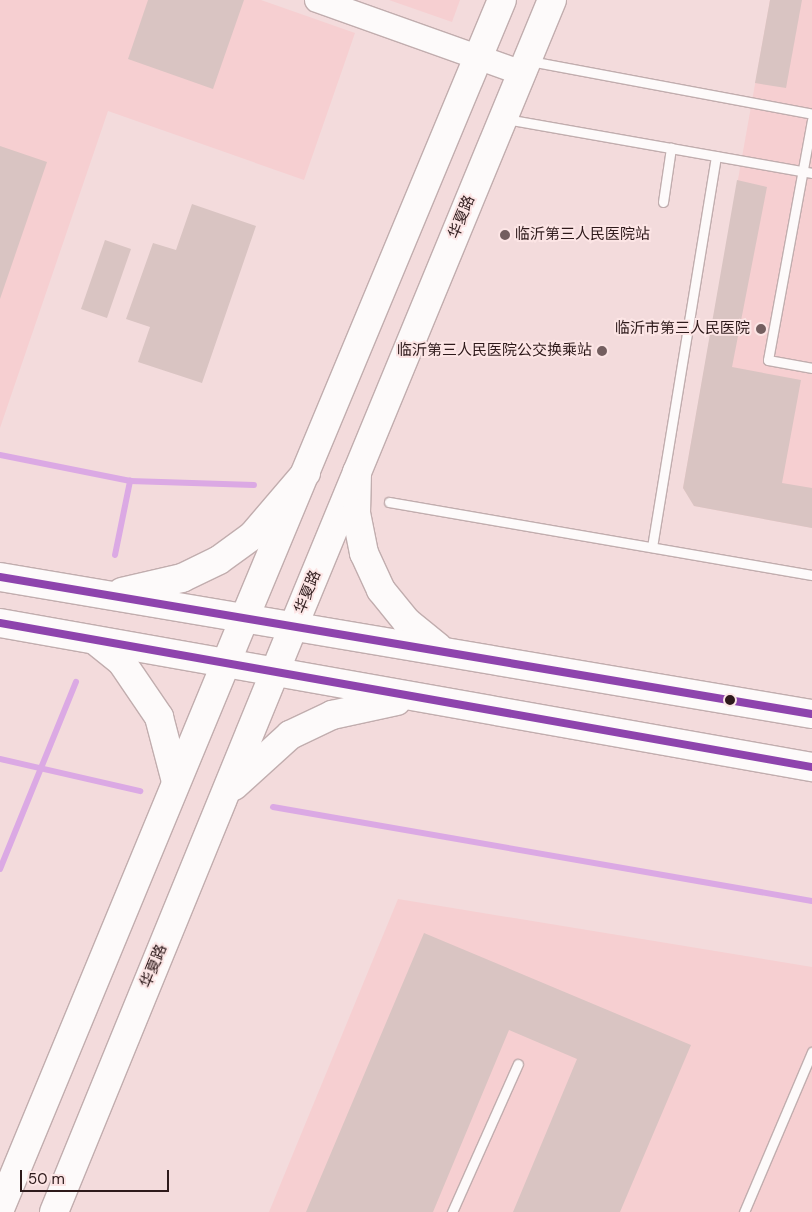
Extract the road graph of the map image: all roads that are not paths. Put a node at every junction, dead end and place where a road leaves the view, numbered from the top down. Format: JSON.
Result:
{"nodes":[{"id":1,"x":316,"y":0,"type":"edge"},
{"id":2,"x":502,"y":0,"type":"edge"},
{"id":3,"x":552,"y":0,"type":"edge"},
{"id":4,"x":478,"y":57,"type":"junction"},
{"id":5,"x":525,"y":66,"type":"junction"},
{"id":6,"x":812,"y":114,"type":"edge"},
{"id":7,"x":503,"y":119,"type":"junction"},
{"id":8,"x":812,"y":120,"type":"edge"},
{"id":9,"x":671,"y":148,"type":"junction"},
{"id":10,"x":716,"y":156,"type":"junction"},
{"id":11,"x":807,"y":172,"type":"edge"},
{"id":12,"x":662,"y":202,"type":"dead end"},
{"id":13,"x":812,"y":368,"type":"edge"},
{"id":14,"x":357,"y":472,"type":"junction"},
{"id":15,"x":306,"y":474,"type":"junction"},
{"id":16,"x":389,"y":502,"type":"dead end"},
{"id":17,"x":652,"y":547,"type":"junction"},
{"id":18,"x":812,"y":575,"type":"edge"},
{"id":19,"x":0,"y":577,"type":"edge"},
{"id":20,"x":101,"y":595,"type":"junction"},
{"id":21,"x":245,"y":618,"type":"junction"},
{"id":22,"x":0,"y":623,"type":"edge"},
{"id":23,"x":294,"y":625,"type":"junction"},
{"id":24,"x":95,"y":640,"type":"junction"},
{"id":25,"x":439,"y":648,"type":"junction"},
{"id":26,"x":226,"y":663,"type":"junction"},
{"id":27,"x":275,"y":672,"type":"junction"},
{"id":28,"x":423,"y":699,"type":"junction"},
{"id":29,"x":812,"y":714,"type":"edge"},
{"id":30,"x":812,"y":767,"type":"edge"},
{"id":31,"x":176,"y":782,"type":"junction"},
{"id":32,"x":223,"y":798,"type":"junction"},
{"id":33,"x":812,"y":1052,"type":"edge"},
{"id":34,"x":518,"y":1064,"type":"dead end"},
{"id":35,"x":0,"y":1209,"type":"edge"},
{"id":36,"x":54,"y":1212,"type":"edge"},
{"id":37,"x":452,"y":1212,"type":"edge"},
{"id":38,"x":744,"y":1212,"type":"edge"}],
"edges":[{"from":1,"to":4,"type":"street"},
{"from":2,"to":4,"type":"main road"},
{"from":3,"to":5,"type":"main road","name":"华夏路"},
{"from":4,"to":5,"type":"street"},
{"from":4,"to":15,"type":"main road"},
{"from":5,"to":6,"type":"lane"},
{"from":5,"to":7,"type":"main road","name":"华夏路"},
{"from":7,"to":9,"type":"lane"},
{"from":7,"to":14,"type":"main road","name":"华夏路"},
{"from":8,"to":11,"type":"lane"},
{"from":9,"to":10,"type":"lane"},
{"from":9,"to":12,"type":"lane"},
{"from":10,"to":11,"type":"lane"},
{"from":10,"to":17,"type":"lane"},
{"from":11,"to":13,"type":"lane"},
{"from":14,"to":23,"type":"main road","name":"华夏路"},
{"from":14,"to":25,"type":"main road"},
{"from":15,"to":20,"type":"main road"},
{"from":15,"to":21,"type":"main road"},
{"from":16,"to":17,"type":"lane"},
{"from":17,"to":18,"type":"lane"},
{"from":19,"to":20,"type":"main road"},
{"from":20,"to":21,"type":"main road"},
{"from":21,"to":23,"type":"main road"},
{"from":21,"to":26,"type":"main road"},
{"from":22,"to":24,"type":"main road"},
{"from":23,"to":25,"type":"main road"},
{"from":23,"to":27,"type":"main road","name":"华夏路"},
{"from":24,"to":26,"type":"main road"},
{"from":24,"to":31,"type":"main road"},
{"from":25,"to":29,"type":"main road"},
{"from":26,"to":27,"type":"main road"},
{"from":26,"to":31,"type":"main road"},
{"from":27,"to":28,"type":"main road"},
{"from":27,"to":32,"type":"main road","name":"华夏路"},
{"from":28,"to":30,"type":"main road"},
{"from":28,"to":32,"type":"main road"},
{"from":31,"to":35,"type":"main road"},
{"from":32,"to":36,"type":"main road","name":"华夏路"},
{"from":33,"to":38,"type":"lane"},
{"from":34,"to":37,"type":"lane"}]}
